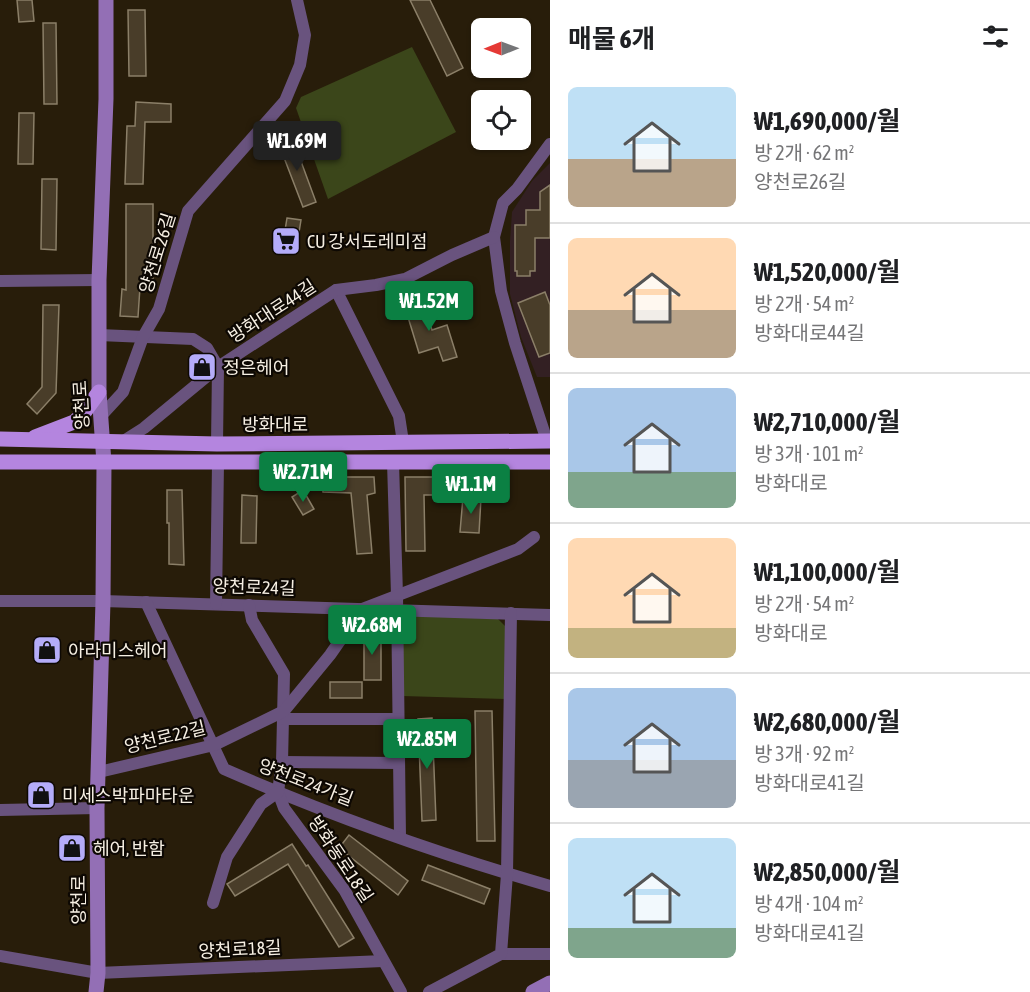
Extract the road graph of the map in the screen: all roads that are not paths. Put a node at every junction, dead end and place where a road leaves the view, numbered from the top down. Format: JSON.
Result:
{"nodes":[{"id":1,"x":106,"y":0,"type":"edge"},
{"id":2,"x":297,"y":0,"type":"edge"},
{"id":3,"x":550,"y":144,"type":"edge"},
{"id":4,"x":494,"y":237,"type":"junction"},
{"id":5,"x":99,"y":280,"type":"junction"},
{"id":6,"x":0,"y":281,"type":"edge"},
{"id":7,"x":336,"y":290,"type":"junction"},
{"id":8,"x":99,"y":335,"type":"junction"},
{"id":9,"x":142,"y":337,"type":"junction"},
{"id":10,"x":218,"y":367,"type":"junction"},
{"id":11,"x":99,"y":392,"type":"junction"},
{"id":12,"x":100,"y":417,"type":"junction"},
{"id":13,"x":0,"y":439,"type":"edge"},
{"id":14,"x":26,"y":440,"type":"junction"},
{"id":15,"x":103,"y":441,"type":"junction"},
{"id":16,"x":548,"y":441,"type":"edge"},
{"id":17,"x":122,"y":442,"type":"junction"},
{"id":18,"x":403,"y":442,"type":"junction"},
{"id":19,"x":217,"y":444,"type":"junction"},
{"id":20,"x":0,"y":462,"type":"edge"},
{"id":21,"x":393,"y":462,"type":"junction"},
{"id":22,"x":550,"y":462,"type":"edge"},
{"id":23,"x":104,"y":463,"type":"junction"},
{"id":24,"x":218,"y":463,"type":"junction"},
{"id":25,"x":534,"y":537,"type":"dead end"},
{"id":26,"x":397,"y":595,"type":"junction"},
{"id":27,"x":0,"y":601,"type":"edge"},
{"id":28,"x":104,"y":601,"type":"junction"},
{"id":29,"x":146,"y":602,"type":"junction"},
{"id":30,"x":216,"y":604,"type":"junction"},
{"id":31,"x":249,"y":605,"type":"junction"},
{"id":32,"x":363,"y":609,"type":"junction"},
{"id":33,"x":398,"y":610,"type":"junction"},
{"id":34,"x":511,"y":613,"type":"junction"},
{"id":35,"x":550,"y":615,"type":"edge"},
{"id":36,"x":284,"y":715,"type":"junction"},
{"id":37,"x":398,"y":719,"type":"junction"},
{"id":38,"x":214,"y":745,"type":"junction"},
{"id":39,"x":282,"y":762,"type":"junction"},
{"id":40,"x":399,"y":763,"type":"junction"},
{"id":41,"x":99,"y":772,"type":"junction"},
{"id":42,"x":278,"y":792,"type":"junction"},
{"id":43,"x":98,"y":808,"type":"junction"},
{"id":44,"x":0,"y":810,"type":"edge"},
{"id":45,"x":400,"y":837,"type":"junction"},
{"id":46,"x":507,"y":874,"type":"junction"},
{"id":47,"x":550,"y":886,"type":"edge"},
{"id":48,"x":213,"y":903,"type":"dead end"},
{"id":49,"x":501,"y":954,"type":"junction"},
{"id":50,"x":550,"y":954,"type":"edge"},
{"id":51,"x":0,"y":956,"type":"edge"},
{"id":52,"x":383,"y":961,"type":"junction"},
{"id":53,"x":98,"y":973,"type":"junction"},
{"id":54,"x":550,"y":983,"type":"edge"},
{"id":55,"x":96,"y":992,"type":"edge"},
{"id":56,"x":401,"y":992,"type":"edge"},
{"id":57,"x":429,"y":992,"type":"edge"},
{"id":58,"x":533,"y":992,"type":"edge"}],
"edges":[{"from":1,"to":5,"type":"main road","name":"양천로"},
{"from":2,"to":9,"type":"street","name":"양천로26길"},
{"from":3,"to":4,"type":"street"},
{"from":4,"to":7,"type":"street","name":"방화대로44길"},
{"from":4,"to":16,"type":"street"},
{"from":5,"to":6,"type":"street"},
{"from":5,"to":8,"type":"main road","name":"양천로"},
{"from":7,"to":10,"type":"street","name":"방화대로44길"},
{"from":7,"to":18,"type":"street"},
{"from":8,"to":9,"type":"street"},
{"from":8,"to":11,"type":"main road","name":"양천로"},
{"from":9,"to":10,"type":"street"},
{"from":9,"to":12,"type":"street","name":"양천로26길"},
{"from":10,"to":17,"type":"street","name":"방화대로44길"},
{"from":10,"to":19,"type":"street"},
{"from":11,"to":12,"type":"main road","name":"양천로"},
{"from":11,"to":14,"type":"main road"},
{"from":12,"to":15,"type":"main road","name":"양천로"},
{"from":13,"to":14,"type":"main road","name":"방화대로"},
{"from":14,"to":15,"type":"main road","name":"방화대로"},
{"from":15,"to":17,"type":"main road","name":"방화대로"},
{"from":15,"to":23,"type":"main road","name":"양천로"},
{"from":16,"to":18,"type":"main road","name":"방화대로"},
{"from":17,"to":19,"type":"main road","name":"방화대로"},
{"from":18,"to":19,"type":"main road","name":"방화대로"},
{"from":20,"to":23,"type":"main road"},
{"from":21,"to":22,"type":"main road"},
{"from":21,"to":24,"type":"main road"},
{"from":21,"to":26,"type":"street"},
{"from":23,"to":24,"type":"main road"},
{"from":23,"to":28,"type":"main road","name":"양천로"},
{"from":24,"to":30,"type":"street"},
{"from":25,"to":26,"type":"street"},
{"from":26,"to":32,"type":"street"},
{"from":26,"to":33,"type":"street"},
{"from":27,"to":28,"type":"street","name":"양천로24길"},
{"from":28,"to":29,"type":"street","name":"양천로24길"},
{"from":28,"to":41,"type":"main road","name":"양천로"},
{"from":29,"to":30,"type":"street","name":"양천로24길"},
{"from":29,"to":38,"type":"street","name":"양천로24가길"},
{"from":30,"to":31,"type":"street","name":"양천로24길"},
{"from":31,"to":32,"type":"street","name":"양천로24길"},
{"from":31,"to":36,"type":"street"},
{"from":32,"to":33,"type":"street","name":"양천로24길"},
{"from":32,"to":36,"type":"street","name":"양천로22길"},
{"from":33,"to":34,"type":"street","name":"양천로24길"},
{"from":33,"to":37,"type":"street"},
{"from":34,"to":35,"type":"street","name":"양천로24길"},
{"from":34,"to":46,"type":"street"},
{"from":36,"to":37,"type":"street"},
{"from":36,"to":38,"type":"street","name":"양천로22길"},
{"from":36,"to":39,"type":"street"},
{"from":37,"to":40,"type":"street"},
{"from":38,"to":41,"type":"street","name":"양천로22길"},
{"from":38,"to":42,"type":"street","name":"양천로24가길"},
{"from":39,"to":40,"type":"street"},
{"from":39,"to":42,"type":"street"},
{"from":40,"to":45,"type":"street"},
{"from":41,"to":43,"type":"main road","name":"양천로"},
{"from":42,"to":45,"type":"street","name":"양천로24가길"},
{"from":42,"to":48,"type":"street"},
{"from":42,"to":52,"type":"street","name":"방화동로18길"},
{"from":43,"to":44,"type":"street"},
{"from":43,"to":53,"type":"main road","name":"양천로"},
{"from":45,"to":46,"type":"street","name":"양천로24가길"},
{"from":46,"to":47,"type":"street","name":"양천로24가길"},
{"from":46,"to":49,"type":"street"},
{"from":49,"to":50,"type":"street"},
{"from":49,"to":57,"type":"street"},
{"from":51,"to":53,"type":"street","name":"양천로18길"},
{"from":52,"to":53,"type":"street","name":"양천로18길"},
{"from":52,"to":56,"type":"street","name":"방화동로18길"},
{"from":53,"to":55,"type":"main road","name":"양천로"},
{"from":54,"to":58,"type":"main road"}]}
